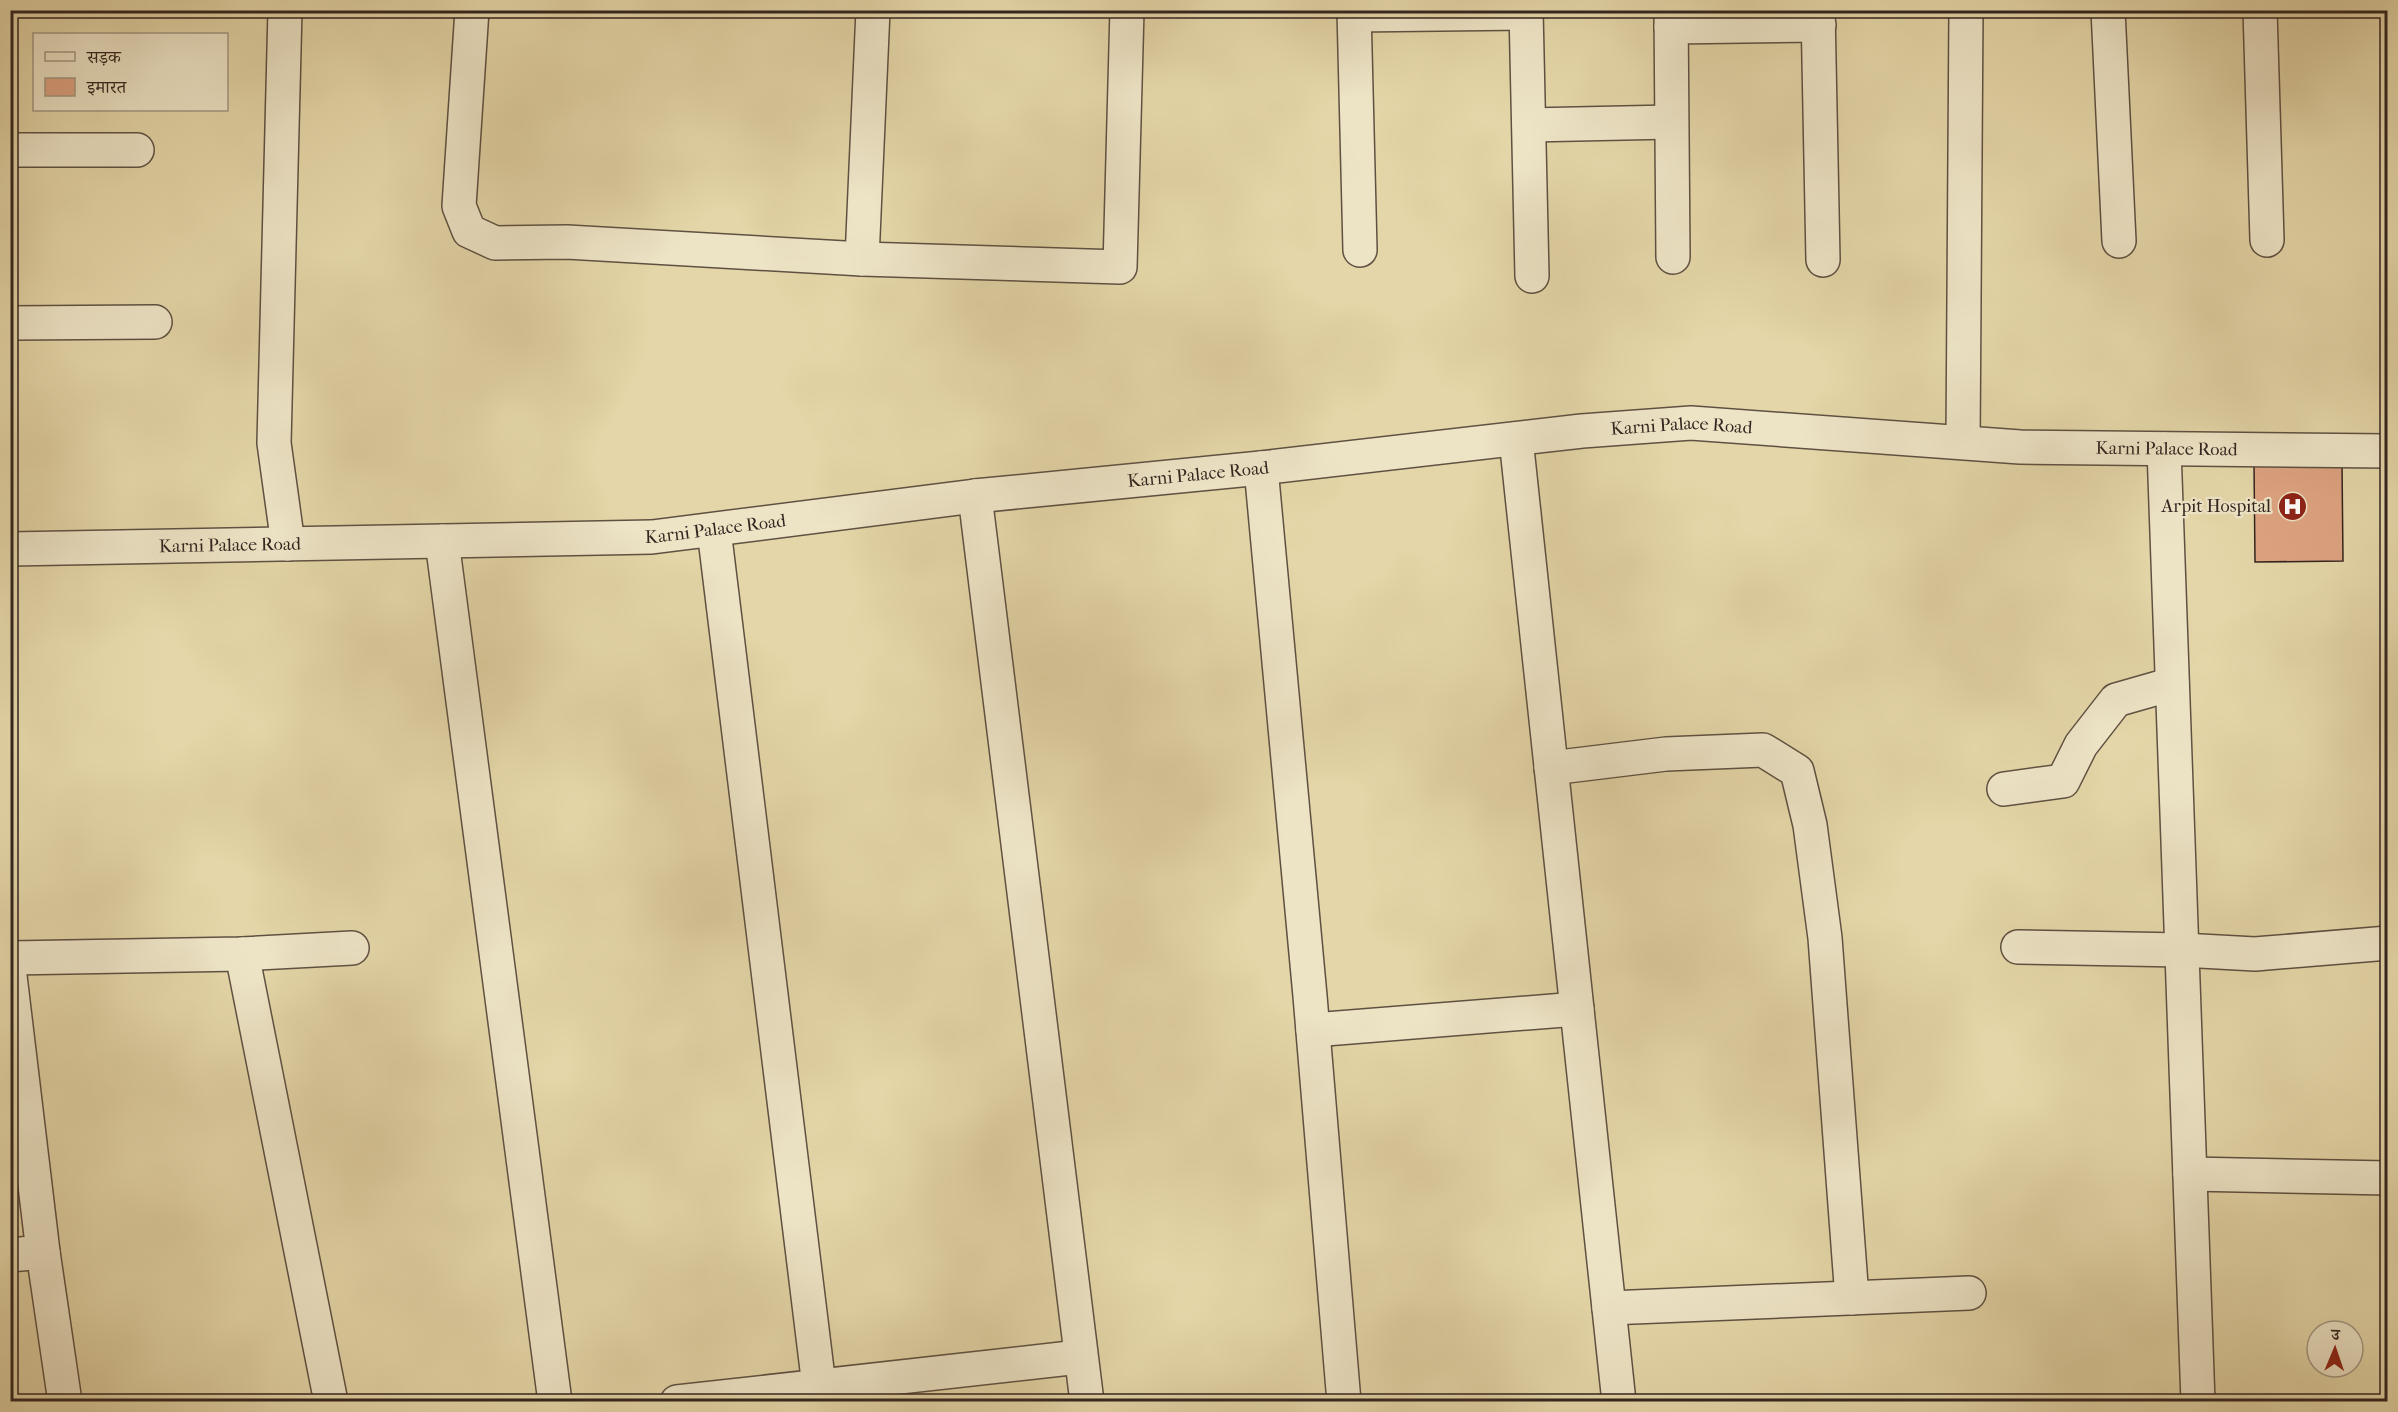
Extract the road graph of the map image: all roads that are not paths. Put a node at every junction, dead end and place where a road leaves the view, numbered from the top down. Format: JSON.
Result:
{"nodes":[{"id":1,"x":285,"y":10,"type":"edge"},
{"id":2,"x":472,"y":10,"type":"edge"},
{"id":3,"x":873,"y":10,"type":"edge"},
{"id":4,"x":1127,"y":10,"type":"edge"},
{"id":5,"x":1966,"y":10,"type":"edge"},
{"id":6,"x":2108,"y":10,"type":"edge"},
{"id":7,"x":2260,"y":10,"type":"edge"},
{"id":8,"x":1526,"y":12,"type":"edge"},
{"id":9,"x":1354,"y":13,"type":"edge"},
{"id":10,"x":1818,"y":18,"type":"edge"},
{"id":11,"x":1671,"y":19,"type":"edge"},
{"id":12,"x":1671,"y":122,"type":"junction"},
{"id":13,"x":1530,"y":125,"type":"junction"},
{"id":14,"x":10,"y":150,"type":"edge"},
{"id":15,"x":137,"y":150,"type":"dead end"},
{"id":16,"x":2267,"y":240,"type":"dead end"},
{"id":17,"x":2119,"y":241,"type":"dead end"},
{"id":18,"x":1360,"y":250,"type":"dead end"},
{"id":19,"x":1673,"y":257,"type":"dead end"},
{"id":20,"x":862,"y":259,"type":"junction"},
{"id":21,"x":1823,"y":260,"type":"dead end"},
{"id":22,"x":1532,"y":276,"type":"dead end"},
{"id":23,"x":155,"y":322,"type":"dead end"},
{"id":24,"x":10,"y":323,"type":"edge"},
{"id":25,"x":1516,"y":439,"type":"junction"},
{"id":26,"x":1963,"y":442,"type":"junction"},
{"id":27,"x":2164,"y":449,"type":"junction"},
{"id":28,"x":2388,"y":451,"type":"edge"},
{"id":29,"x":1261,"y":468,"type":"junction"},
{"id":30,"x":975,"y":496,"type":"junction"},
{"id":31,"x":714,"y":530,"type":"junction"},
{"id":32,"x":442,"y":541,"type":"junction"},
{"id":33,"x":288,"y":544,"type":"junction"},
{"id":34,"x":10,"y":549,"type":"edge"},
{"id":35,"x":2172,"y":684,"type":"junction"},
{"id":36,"x":1551,"y":768,"type":"junction"},
{"id":37,"x":2004,"y":789,"type":"dead end"},
{"id":38,"x":2388,"y":943,"type":"edge"},
{"id":39,"x":2018,"y":947,"type":"dead end"},
{"id":40,"x":352,"y":948,"type":"dead end"},
{"id":41,"x":2182,"y":950,"type":"junction"},
{"id":42,"x":242,"y":954,"type":"junction"},
{"id":43,"x":10,"y":958,"type":"edge"},
{"id":44,"x":10,"y":976,"type":"edge"},
{"id":45,"x":1576,"y":1009,"type":"junction"},
{"id":46,"x":1313,"y":1030,"type":"junction"},
{"id":47,"x":2190,"y":1174,"type":"junction"},
{"id":48,"x":2388,"y":1178,"type":"edge"},
{"id":49,"x":43,"y":1252,"type":"junction"},
{"id":50,"x":10,"y":1255,"type":"edge"},
{"id":51,"x":1969,"y":1293,"type":"dead end"},
{"id":52,"x":1852,"y":1298,"type":"junction"},
{"id":53,"x":1609,"y":1308,"type":"junction"},
{"id":54,"x":1080,"y":1357,"type":"junction"},
{"id":55,"x":819,"y":1386,"type":"junction"},
{"id":56,"x":65,"y":1401,"type":"edge"},
{"id":57,"x":331,"y":1401,"type":"edge"},
{"id":58,"x":555,"y":1401,"type":"edge"},
{"id":59,"x":677,"y":1401,"type":"edge"},
{"id":60,"x":1087,"y":1401,"type":"edge"},
{"id":61,"x":1344,"y":1401,"type":"edge"},
{"id":62,"x":1619,"y":1401,"type":"edge"},
{"id":63,"x":2198,"y":1401,"type":"edge"}],
"edges":[{"from":1,"to":33,"type":"street"},
{"from":2,"to":20,"type":"street"},
{"from":3,"to":20,"type":"street"},
{"from":4,"to":20,"type":"street"},
{"from":5,"to":26,"type":"street"},
{"from":6,"to":17,"type":"street"},
{"from":7,"to":16,"type":"street"},
{"from":8,"to":9,"type":"street"},
{"from":8,"to":13,"type":"street"},
{"from":9,"to":18,"type":"street"},
{"from":10,"to":11,"type":"street"},
{"from":10,"to":21,"type":"street"},
{"from":11,"to":12,"type":"street"},
{"from":12,"to":13,"type":"street"},
{"from":12,"to":19,"type":"street"},
{"from":13,"to":22,"type":"street"},
{"from":14,"to":15,"type":"street"},
{"from":23,"to":24,"type":"street"},
{"from":25,"to":26,"type":"street","name":"Karni Palace Road"},
{"from":25,"to":29,"type":"street","name":"Karni Palace Road"},
{"from":25,"to":36,"type":"street"},
{"from":26,"to":27,"type":"street","name":"Karni Palace Road"},
{"from":27,"to":28,"type":"street","name":"Karni Palace Road"},
{"from":27,"to":35,"type":"street"},
{"from":29,"to":30,"type":"street","name":"Karni Palace Road"},
{"from":29,"to":46,"type":"street"},
{"from":30,"to":31,"type":"street","name":"Karni Palace Road"},
{"from":30,"to":54,"type":"street"},
{"from":31,"to":32,"type":"street","name":"Karni Palace Road"},
{"from":31,"to":55,"type":"street"},
{"from":32,"to":33,"type":"street","name":"Karni Palace Road"},
{"from":32,"to":58,"type":"street"},
{"from":33,"to":34,"type":"street","name":"Karni Palace Road"},
{"from":35,"to":37,"type":"street"},
{"from":35,"to":41,"type":"street"},
{"from":36,"to":45,"type":"street"},
{"from":36,"to":52,"type":"street"},
{"from":38,"to":41,"type":"street"},
{"from":39,"to":41,"type":"street"},
{"from":40,"to":42,"type":"street"},
{"from":41,"to":47,"type":"street"},
{"from":42,"to":43,"type":"street"},
{"from":42,"to":57,"type":"street"},
{"from":44,"to":49,"type":"street"},
{"from":45,"to":46,"type":"street"},
{"from":45,"to":53,"type":"street"},
{"from":46,"to":61,"type":"street"},
{"from":47,"to":48,"type":"street"},
{"from":47,"to":63,"type":"street"},
{"from":49,"to":50,"type":"street"},
{"from":49,"to":56,"type":"street"},
{"from":51,"to":52,"type":"street"},
{"from":52,"to":53,"type":"street"},
{"from":53,"to":62,"type":"street"},
{"from":54,"to":55,"type":"street"},
{"from":54,"to":60,"type":"street"},
{"from":55,"to":59,"type":"street"}]}
